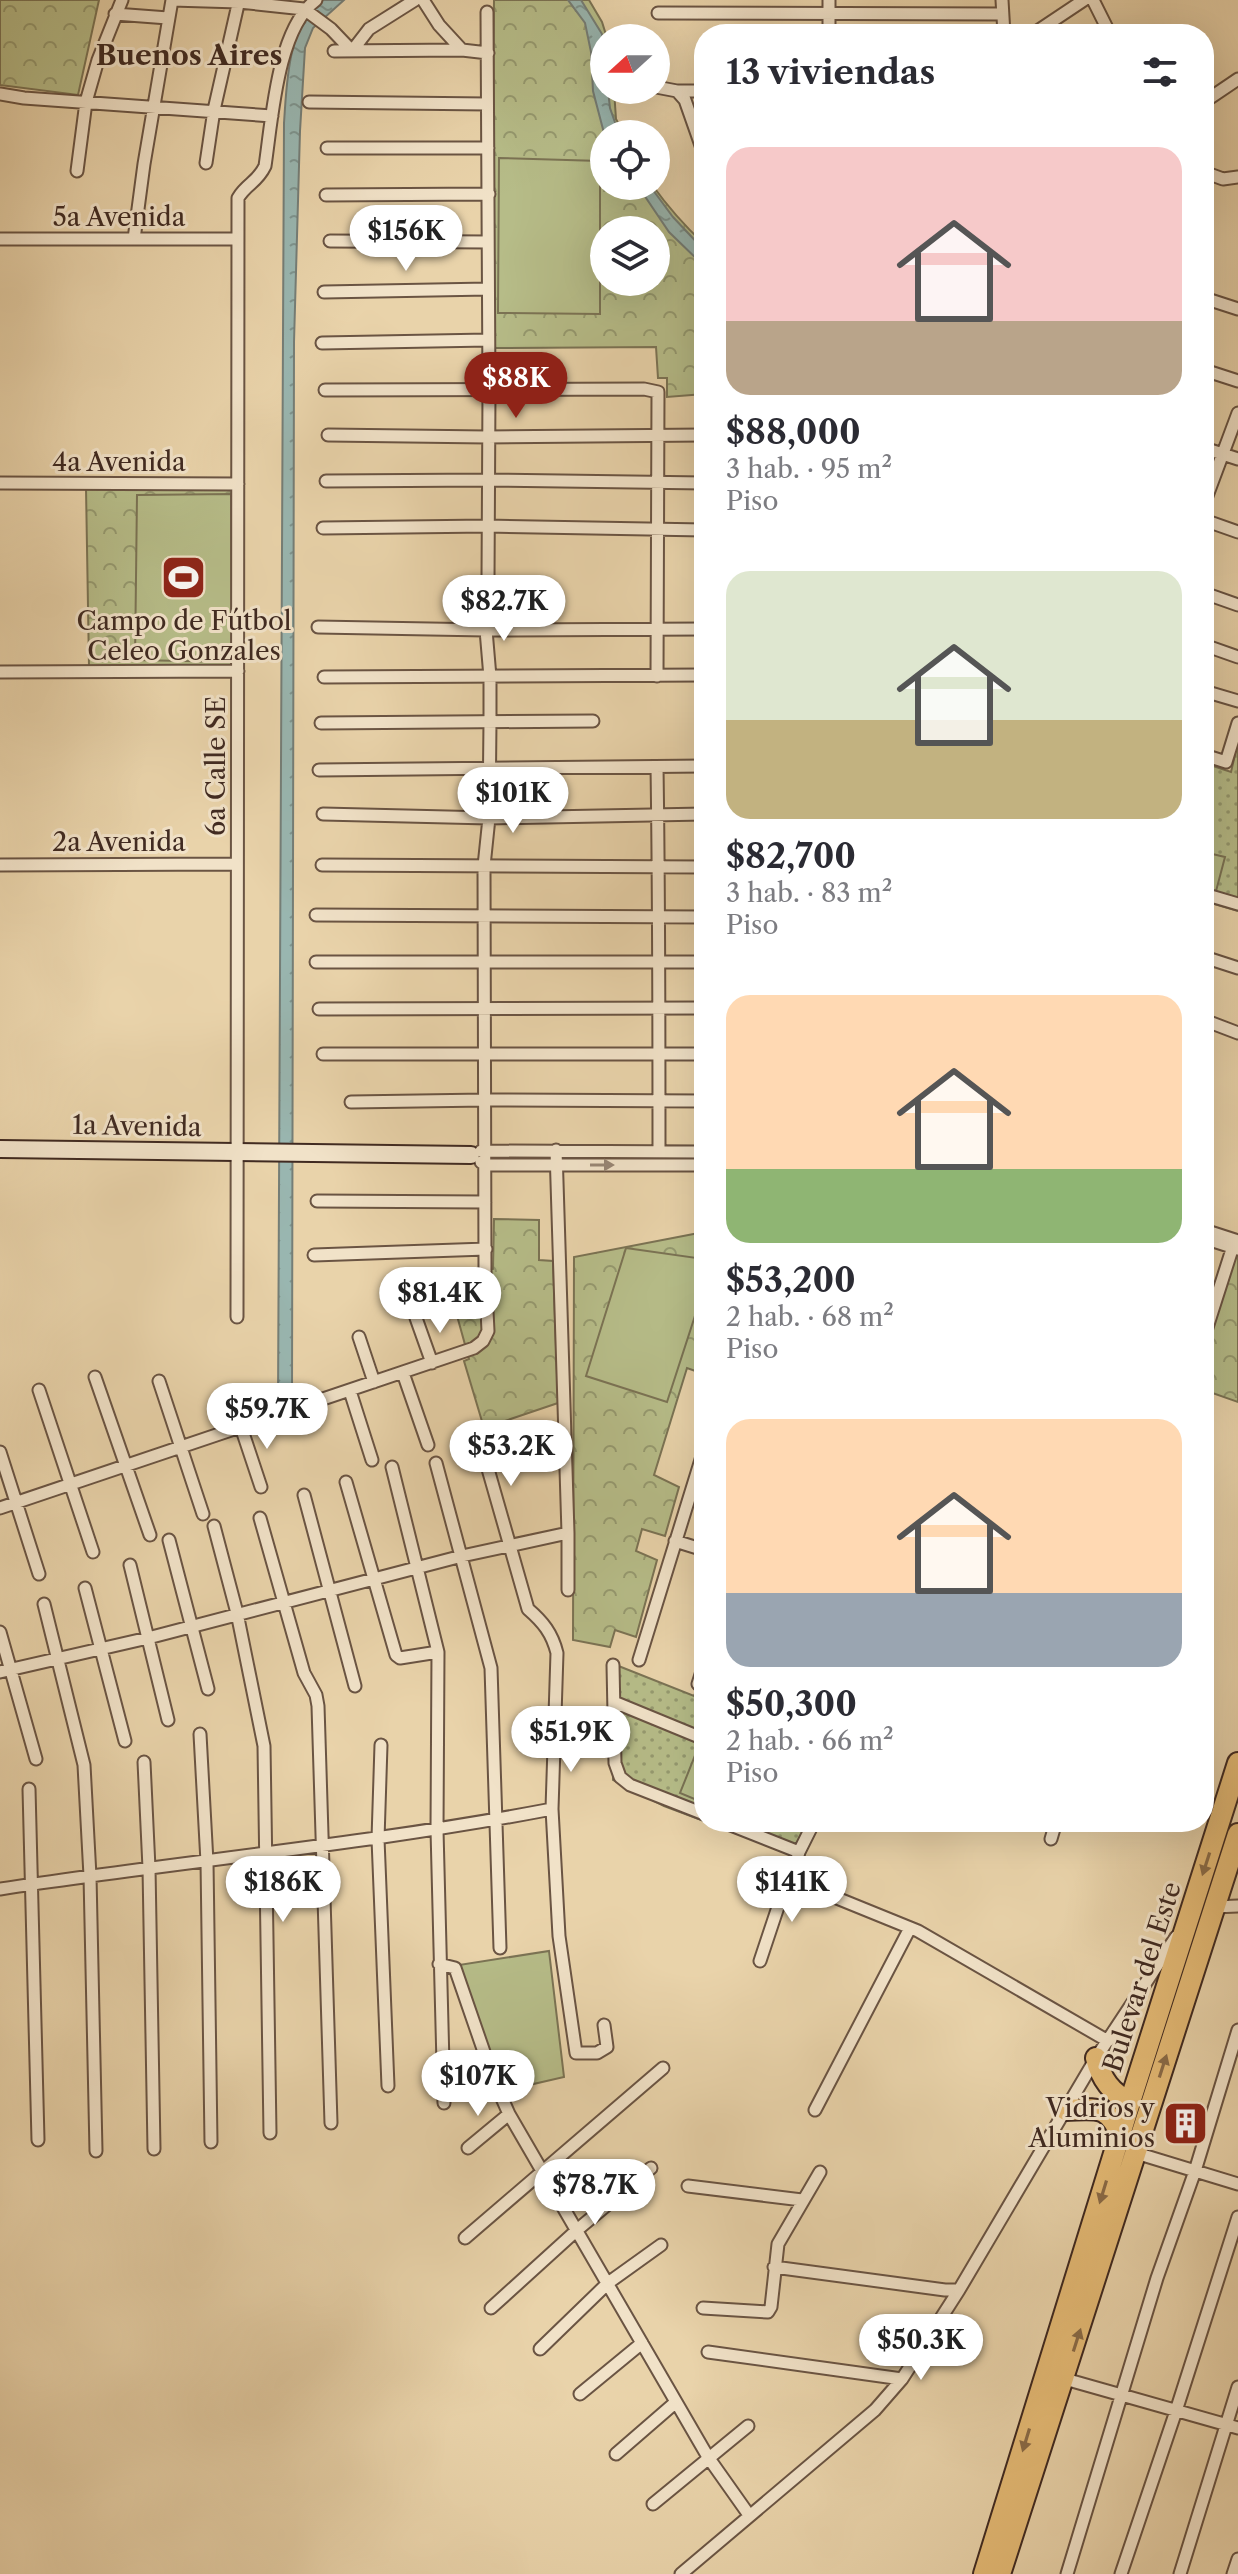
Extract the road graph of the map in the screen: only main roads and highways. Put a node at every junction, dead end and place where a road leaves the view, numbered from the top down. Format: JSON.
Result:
{"nodes":[{"id":1,"x":1238,"y":1763,"type":"edge"},
{"id":2,"x":1238,"y":1834,"type":"edge"},
{"id":3,"x":1102,"y":2050,"type":"road end"},
{"id":4,"x":1152,"y":2101,"type":"junction"},
{"id":5,"x":1130,"y":2102,"type":"junction"},
{"id":6,"x":1101,"y":2109,"type":"junction"},
{"id":7,"x":1066,"y":2110,"type":"road end"},
{"id":8,"x":1121,"y":2136,"type":"junction"},
{"id":9,"x":984,"y":2574,"type":"edge"},
{"id":10,"x":1000,"y":2574,"type":"edge"}],
"edges":[{"from":1,"to":5,"type":"highway","name":"Bulevar del Este","one_way":true},
{"from":4,"to":2,"type":"highway","name":"Bulevar del Este","one_way":true},
{"from":3,"to":5,"type":"highway"},
{"from":4,"to":5,"type":"highway"},
{"from":10,"to":4,"type":"highway","name":"Bulevar del Este","one_way":true},
{"from":5,"to":6,"type":"highway"},
{"from":5,"to":8,"type":"highway","name":"Bulevar del Este"},
{"from":6,"to":7,"type":"highway"},
{"from":6,"to":8,"type":"highway"},
{"from":8,"to":9,"type":"highway","name":"Bulevar del Este","one_way":true}]}
